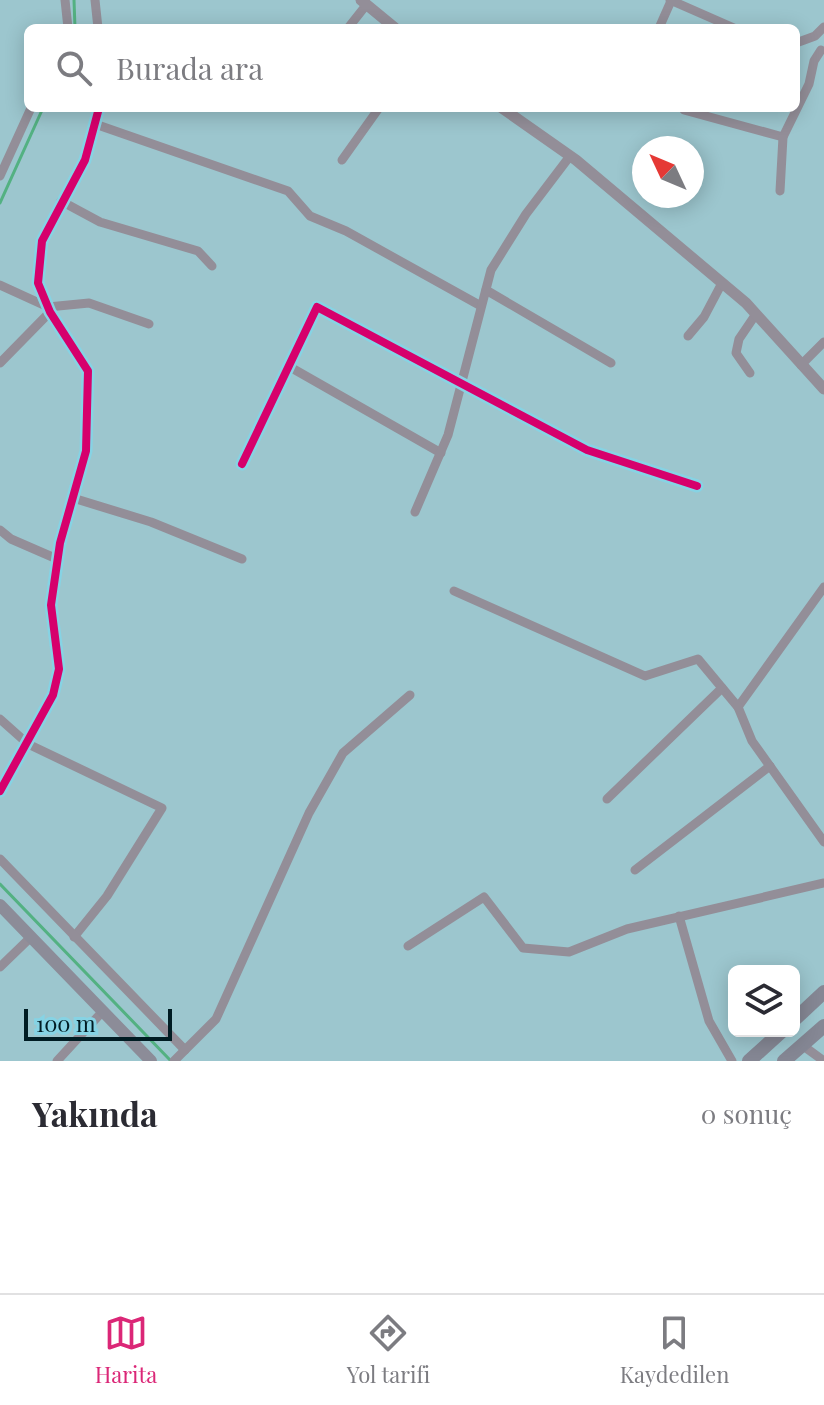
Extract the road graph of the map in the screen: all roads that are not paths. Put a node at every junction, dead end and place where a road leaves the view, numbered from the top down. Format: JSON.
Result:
{"nodes":[{"id":1,"x":65,"y":0,"type":"edge"},
{"id":2,"x":95,"y":0,"type":"edge"},
{"id":3,"x":670,"y":0,"type":"edge"},
{"id":4,"x":364,"y":2,"type":"edge"},
{"id":5,"x":68,"y":24,"type":"edge"},
{"id":6,"x":98,"y":24,"type":"edge"},
{"id":7,"x":350,"y":24,"type":"edge"},
{"id":8,"x":390,"y":24,"type":"edge"},
{"id":9,"x":661,"y":24,"type":"edge"},
{"id":10,"x":725,"y":24,"type":"edge"},
{"id":11,"x":824,"y":27,"type":"edge"},
{"id":12,"x":815,"y":36,"type":"junction"},
{"id":13,"x":800,"y":42,"type":"edge"},
{"id":14,"x":822,"y":51,"type":"edge"},
{"id":15,"x":800,"y":102,"type":"edge"},
{"id":16,"x":29,"y":112,"type":"edge"},
{"id":17,"x":98,"y":112,"type":"edge"},
{"id":18,"x":376,"y":112,"type":"edge"},
{"id":19,"x":508,"y":112,"type":"edge"},
{"id":20,"x":691,"y":112,"type":"edge"},
{"id":21,"x":795,"y":112,"type":"edge"},
{"id":22,"x":95,"y":124,"type":"junction"},
{"id":23,"x":783,"y":137,"type":"junction"},
{"id":24,"x":570,"y":156,"type":"junction"},
{"id":25,"x":342,"y":160,"type":"dead end"},
{"id":26,"x":0,"y":176,"type":"edge"},
{"id":27,"x":780,"y":191,"type":"dead end"},
{"id":28,"x":61,"y":201,"type":"junction"},
{"id":29,"x":212,"y":266,"type":"dead end"},
{"id":30,"x":722,"y":283,"type":"junction"},
{"id":31,"x":0,"y":285,"type":"edge"},
{"id":32,"x":486,"y":290,"type":"junction"},
{"id":33,"x":481,"y":306,"type":"junction"},
{"id":34,"x":49,"y":309,"type":"junction"},
{"id":35,"x":756,"y":314,"type":"junction"},
{"id":36,"x":149,"y":324,"type":"dead end"},
{"id":37,"x":688,"y":336,"type":"dead end"},
{"id":38,"x":824,"y":342,"type":"edge"},
{"id":39,"x":0,"y":363,"type":"edge"},
{"id":40,"x":611,"y":363,"type":"dead end"},
{"id":41,"x":801,"y":365,"type":"junction"},
{"id":42,"x":290,"y":367,"type":"junction"},
{"id":43,"x":750,"y":373,"type":"dead end"},
{"id":44,"x":461,"y":385,"type":"junction"},
{"id":45,"x":824,"y":389,"type":"edge"},
{"id":46,"x":441,"y":453,"type":"junction"},
{"id":47,"x":242,"y":464,"type":"dead end"},
{"id":48,"x":697,"y":486,"type":"dead end"},
{"id":49,"x":73,"y":498,"type":"junction"},
{"id":50,"x":415,"y":512,"type":"dead end"},
{"id":51,"x":0,"y":530,"type":"edge"},
{"id":52,"x":57,"y":559,"type":"junction"},
{"id":53,"x":242,"y":559,"type":"dead end"},
{"id":54,"x":824,"y":587,"type":"edge"},
{"id":55,"x":454,"y":591,"type":"dead end"},
{"id":56,"x":722,"y":688,"type":"junction"},
{"id":57,"x":410,"y":695,"type":"dead end"},
{"id":58,"x":738,"y":707,"type":"junction"},
{"id":59,"x":0,"y":719,"type":"edge"},
{"id":60,"x":28,"y":744,"type":"junction"},
{"id":61,"x":770,"y":766,"type":"junction"},
{"id":62,"x":0,"y":791,"type":"edge"},
{"id":63,"x":607,"y":799,"type":"dead end"},
{"id":64,"x":824,"y":842,"type":"edge"},
{"id":65,"x":0,"y":859,"type":"edge"},
{"id":66,"x":635,"y":870,"type":"dead end"},
{"id":67,"x":824,"y":883,"type":"edge"},
{"id":68,"x":0,"y":905,"type":"edge"},
{"id":69,"x":679,"y":916,"type":"junction"},
{"id":70,"x":31,"y":937,"type":"junction"},
{"id":71,"x":74,"y":937,"type":"junction"},
{"id":72,"x":408,"y":946,"type":"dead end"},
{"id":73,"x":0,"y":967,"type":"edge"},
{"id":74,"x":824,"y":992,"type":"edge"},
{"id":75,"x":103,"y":1011,"type":"junction"},
{"id":76,"x":800,"y":1014,"type":"edge"},
{"id":77,"x":824,"y":1026,"type":"edge"},
{"id":78,"x":775,"y":1037,"type":"edge"},
{"id":79,"x":802,"y":1045,"type":"junction"},
{"id":80,"x":179,"y":1056,"type":"edge"},
{"id":81,"x":57,"y":1061,"type":"edge"},
{"id":82,"x":151,"y":1061,"type":"edge"},
{"id":83,"x":732,"y":1061,"type":"edge"},
{"id":84,"x":749,"y":1061,"type":"edge"},
{"id":85,"x":784,"y":1061,"type":"edge"},
{"id":86,"x":824,"y":1061,"type":"edge"}],
"edges":[{"from":1,"to":5,"type":"street"},
{"from":2,"to":6,"type":"street"},
{"from":3,"to":9,"type":"street"},
{"from":3,"to":10,"type":"street"},
{"from":4,"to":7,"type":"street"},
{"from":4,"to":8,"type":"street"},
{"from":11,"to":12,"type":"street"},
{"from":12,"to":13,"type":"street"},
{"from":12,"to":14,"type":"street"},
{"from":14,"to":15,"type":"street"},
{"from":16,"to":26,"type":"street"},
{"from":17,"to":22,"type":"street"},
{"from":18,"to":25,"type":"street"},
{"from":19,"to":24,"type":"street"},
{"from":20,"to":23,"type":"street"},
{"from":21,"to":23,"type":"street"},
{"from":22,"to":28,"type":"street"},
{"from":22,"to":33,"type":"street"},
{"from":23,"to":27,"type":"street"},
{"from":24,"to":30,"type":"street"},
{"from":24,"to":32,"type":"street"},
{"from":28,"to":29,"type":"street"},
{"from":28,"to":34,"type":"street"},
{"from":30,"to":35,"type":"street"},
{"from":30,"to":37,"type":"street"},
{"from":31,"to":34,"type":"street"},
{"from":32,"to":33,"type":"street"},
{"from":32,"to":40,"type":"street"},
{"from":33,"to":44,"type":"street"},
{"from":34,"to":36,"type":"street"},
{"from":34,"to":39,"type":"street"},
{"from":34,"to":49,"type":"street"},
{"from":35,"to":41,"type":"street"},
{"from":35,"to":43,"type":"street"},
{"from":38,"to":41,"type":"street"},
{"from":41,"to":45,"type":"street"},
{"from":42,"to":44,"type":"street"},
{"from":42,"to":46,"type":"street"},
{"from":42,"to":47,"type":"street"},
{"from":44,"to":46,"type":"street"},
{"from":44,"to":48,"type":"street"},
{"from":46,"to":50,"type":"street"},
{"from":49,"to":52,"type":"street"},
{"from":49,"to":53,"type":"street"},
{"from":51,"to":52,"type":"street"},
{"from":52,"to":60,"type":"street"},
{"from":54,"to":58,"type":"street"},
{"from":55,"to":56,"type":"street"},
{"from":56,"to":58,"type":"street"},
{"from":56,"to":63,"type":"street"},
{"from":57,"to":80,"type":"street"},
{"from":58,"to":61,"type":"street"},
{"from":59,"to":60,"type":"street"},
{"from":60,"to":62,"type":"street"},
{"from":60,"to":71,"type":"street"},
{"from":61,"to":64,"type":"street"},
{"from":61,"to":66,"type":"street"},
{"from":65,"to":71,"type":"street"},
{"from":67,"to":69,"type":"street"},
{"from":68,"to":70,"type":"main road"},
{"from":69,"to":72,"type":"street"},
{"from":69,"to":83,"type":"street"},
{"from":70,"to":73,"type":"street"},
{"from":70,"to":75,"type":"main road"},
{"from":71,"to":80,"type":"street"},
{"from":74,"to":76,"type":"highway"},
{"from":75,"to":81,"type":"street"},
{"from":75,"to":82,"type":"main road"},
{"from":77,"to":79,"type":"highway"},
{"from":78,"to":84,"type":"highway"},
{"from":79,"to":85,"type":"highway"},
{"from":79,"to":86,"type":"street"}]}
